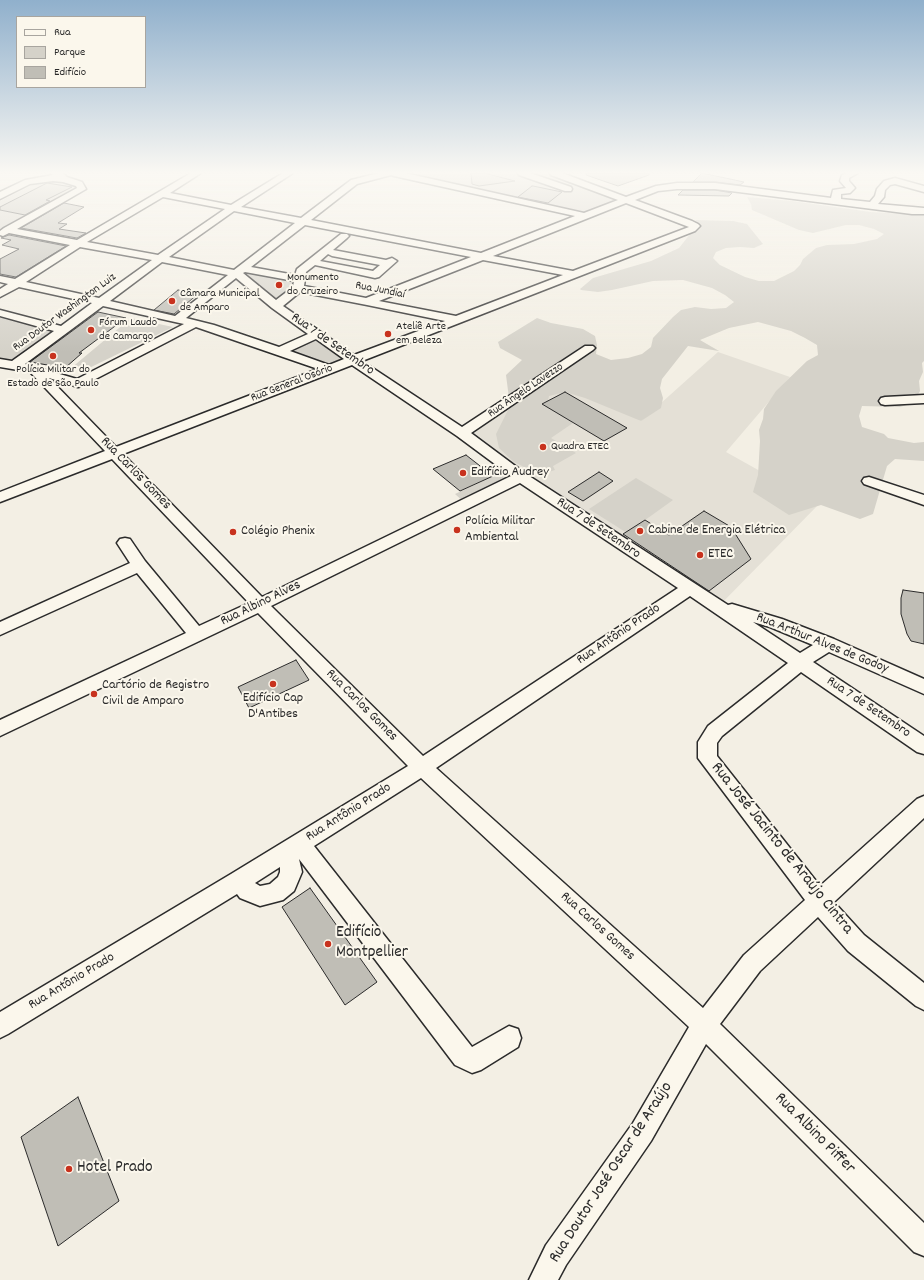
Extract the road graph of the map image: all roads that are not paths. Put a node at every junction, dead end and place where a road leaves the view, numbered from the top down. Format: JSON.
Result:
{"nodes":[{"id":1,"x":9,"y":233,"type":"edge"},
{"id":2,"x":98,"y":233,"type":"edge"},
{"id":3,"x":197,"y":233,"type":"edge"},
{"id":4,"x":287,"y":233,"type":"edge"},
{"id":5,"x":357,"y":233,"type":"edge"},
{"id":6,"x":362,"y":233,"type":"edge"},
{"id":7,"x":540,"y":233,"type":"edge"},
{"id":8,"x":682,"y":233,"type":"edge"},
{"id":9,"x":344,"y":236,"type":"dead end"},
{"id":10,"x":80,"y":244,"type":"junction"},
{"id":11,"x":332,"y":253,"type":"junction"},
{"id":12,"x":480,"y":256,"type":"junction"},
{"id":13,"x":160,"y":259,"type":"junction"},
{"id":14,"x":319,"y":264,"type":"junction"},
{"id":15,"x":239,"y":271,"type":"junction"},
{"id":16,"x":572,"y":274,"type":"junction"},
{"id":17,"x":0,"y":279,"type":"edge"},
{"id":18,"x":16,"y":283,"type":"junction"},
{"id":19,"x":298,"y":283,"type":"junction"},
{"id":20,"x":0,"y":294,"type":"edge"},
{"id":21,"x":100,"y":302,"type":"junction"},
{"id":22,"x":367,"y":302,"type":"junction"},
{"id":23,"x":276,"y":306,"type":"junction"},
{"id":24,"x":0,"y":313,"type":"edge"},
{"id":25,"x":176,"y":320,"type":"junction"},
{"id":26,"x":458,"y":320,"type":"junction"},
{"id":27,"x":194,"y":324,"type":"junction"},
{"id":28,"x":63,"y":330,"type":"junction"},
{"id":29,"x":317,"y":334,"type":"junction"},
{"id":30,"x":589,"y":348,"type":"dead end"},
{"id":31,"x":279,"y":352,"type":"junction"},
{"id":32,"x":353,"y":360,"type":"junction"},
{"id":33,"x":0,"y":363,"type":"edge"},
{"id":34,"x":15,"y":366,"type":"junction"},
{"id":35,"x":34,"y":369,"type":"junction"},
{"id":36,"x":329,"y":369,"type":"junction"},
{"id":37,"x":924,"y":399,"type":"edge"},
{"id":38,"x":885,"y":401,"type":"dead end"},
{"id":39,"x":462,"y":433,"type":"junction"},
{"id":40,"x":114,"y":452,"type":"junction"},
{"id":41,"x":521,"y":477,"type":"junction"},
{"id":42,"x":869,"y":481,"type":"dead end"},
{"id":43,"x":0,"y":497,"type":"edge"},
{"id":44,"x":924,"y":500,"type":"edge"},
{"id":45,"x":125,"y":543,"type":"dead end"},
{"id":46,"x":139,"y":564,"type":"junction"},
{"id":47,"x":690,"y":588,"type":"junction"},
{"id":48,"x":260,"y":604,"type":"junction"},
{"id":49,"x":718,"y":606,"type":"junction"},
{"id":50,"x":0,"y":629,"type":"edge"},
{"id":51,"x":197,"y":635,"type":"junction"},
{"id":52,"x":828,"y":644,"type":"junction"},
{"id":53,"x":799,"y":663,"type":"junction"},
{"id":54,"x":924,"y":687,"type":"edge"},
{"id":55,"x":0,"y":728,"type":"edge"},
{"id":56,"x":924,"y":746,"type":"edge"},
{"id":57,"x":422,"y":767,"type":"junction"},
{"id":58,"x":924,"y":805,"type":"edge"},
{"id":59,"x":293,"y":847,"type":"junction"},
{"id":60,"x":239,"y":881,"type":"junction"},
{"id":61,"x":819,"y":902,"type":"junction"},
{"id":62,"x":924,"y":998,"type":"edge"},
{"id":63,"x":704,"y":1025,"type":"junction"},
{"id":64,"x":0,"y":1026,"type":"edge"},
{"id":65,"x":509,"y":1038,"type":"dead end"},
{"id":66,"x":924,"y":1242,"type":"edge"},
{"id":67,"x":543,"y":1280,"type":"edge"}],
"edges":[{"from":1,"to":10,"type":"street","name":"Rua Jundiaí"},
{"from":2,"to":10,"type":"street"},
{"from":3,"to":13,"type":"street","name":"Rua Doutor Washington Luiz"},
{"from":4,"to":15,"type":"street"},
{"from":5,"to":11,"type":"street"},
{"from":6,"to":12,"type":"street"},
{"from":7,"to":12,"type":"street"},
{"from":8,"to":16,"type":"street","name":"Rua General Osório"},
{"from":9,"to":19,"type":"street"},
{"from":10,"to":13,"type":"street","name":"Rua Jundiaí"},
{"from":10,"to":18,"type":"street"},
{"from":11,"to":14,"type":"street"},
{"from":11,"to":14,"type":"street"},
{"from":12,"to":16,"type":"street"},
{"from":12,"to":22,"type":"street"},
{"from":13,"to":15,"type":"street","name":"Rua Jundiaí"},
{"from":13,"to":21,"type":"street","name":"Rua Doutor Washington Luiz"},
{"from":14,"to":19,"type":"street"},
{"from":15,"to":19,"type":"street","name":"Rua Jundiaí"},
{"from":15,"to":23,"type":"street","name":"Rua 7 de Setembro"},
{"from":15,"to":25,"type":"street"},
{"from":16,"to":26,"type":"street","name":"Rua General Osório"},
{"from":17,"to":18,"type":"street"},
{"from":18,"to":20,"type":"street"},
{"from":18,"to":21,"type":"street"},
{"from":19,"to":22,"type":"street","name":"Rua Jundiaí"},
{"from":19,"to":23,"type":"street"},
{"from":21,"to":25,"type":"street"},
{"from":21,"to":28,"type":"street","name":"Rua Doutor Washington Luiz"},
{"from":22,"to":26,"type":"street","name":"Rua Jundiaí"},
{"from":23,"to":29,"type":"street","name":"Rua 7 de Setembro"},
{"from":24,"to":28,"type":"street"},
{"from":25,"to":27,"type":"street"},
{"from":26,"to":32,"type":"street","name":"Rua General Osório"},
{"from":27,"to":31,"type":"street"},
{"from":27,"to":35,"type":"street"},
{"from":28,"to":34,"type":"street","name":"Rua Doutor Washington Luiz"},
{"from":29,"to":31,"type":"street"},
{"from":29,"to":32,"type":"street","name":"Rua 7 de Setembro"},
{"from":30,"to":39,"type":"street","name":"Rua Ângelo Lavezzo"},
{"from":31,"to":36,"type":"street"},
{"from":32,"to":36,"type":"street","name":"Rua General Osório"},
{"from":32,"to":39,"type":"street","name":"Rua 7 de Setembro"},
{"from":33,"to":34,"type":"street"},
{"from":34,"to":35,"type":"street"},
{"from":35,"to":40,"type":"street","name":"Rua Carlos Gomes"},
{"from":36,"to":40,"type":"street","name":"Rua General Osório"},
{"from":37,"to":38,"type":"street"},
{"from":39,"to":41,"type":"street","name":"Rua 7 de Setembro"},
{"from":40,"to":43,"type":"street","name":"Rua General Osório"},
{"from":40,"to":48,"type":"street","name":"Rua Carlos Gomes"},
{"from":41,"to":47,"type":"street","name":"Rua 7 de Setembro"},
{"from":41,"to":48,"type":"street","name":"Rua Albino Alves"},
{"from":42,"to":44,"type":"street"},
{"from":45,"to":46,"type":"street"},
{"from":46,"to":50,"type":"street"},
{"from":46,"to":51,"type":"street"},
{"from":47,"to":49,"type":"street","name":"Rua 7 de Setembro"},
{"from":47,"to":57,"type":"street","name":"Rua Antônio Prado"},
{"from":48,"to":51,"type":"street","name":"Rua Albino Alves"},
{"from":48,"to":57,"type":"street","name":"Rua Carlos Gomes"},
{"from":49,"to":52,"type":"street","name":"Rua Arthur Alves de Godoy"},
{"from":49,"to":53,"type":"street","name":"Rua 7 de Setembro"},
{"from":51,"to":55,"type":"street","name":"Rua Albino Alves"},
{"from":52,"to":53,"type":"street","name":"Rua José Jacinto de Araújo Cintra"},
{"from":52,"to":54,"type":"street","name":"Rua Arthur Alves de Godoy"},
{"from":53,"to":56,"type":"street","name":"Rua 7 de Setembro"},
{"from":53,"to":61,"type":"street","name":"Rua José Jacinto de Araújo Cintra"},
{"from":57,"to":59,"type":"street","name":"Rua Antônio Prado"},
{"from":57,"to":63,"type":"street","name":"Rua Carlos Gomes"},
{"from":58,"to":61,"type":"street","name":"Rua Doutor José Oscar de Araújo"},
{"from":59,"to":60,"type":"street","name":"Rua Antônio Prado"},
{"from":59,"to":60,"type":"street"},
{"from":59,"to":65,"type":"street"},
{"from":60,"to":64,"type":"street","name":"Rua Antônio Prado"},
{"from":61,"to":62,"type":"street","name":"Rua José Jacinto de Araújo Cintra"},
{"from":61,"to":63,"type":"street","name":"Rua Doutor José Oscar de Araújo"},
{"from":63,"to":66,"type":"street","name":"Rua Albino Piffer"},
{"from":63,"to":67,"type":"street","name":"Rua Doutor José Oscar de Araújo"}]}
